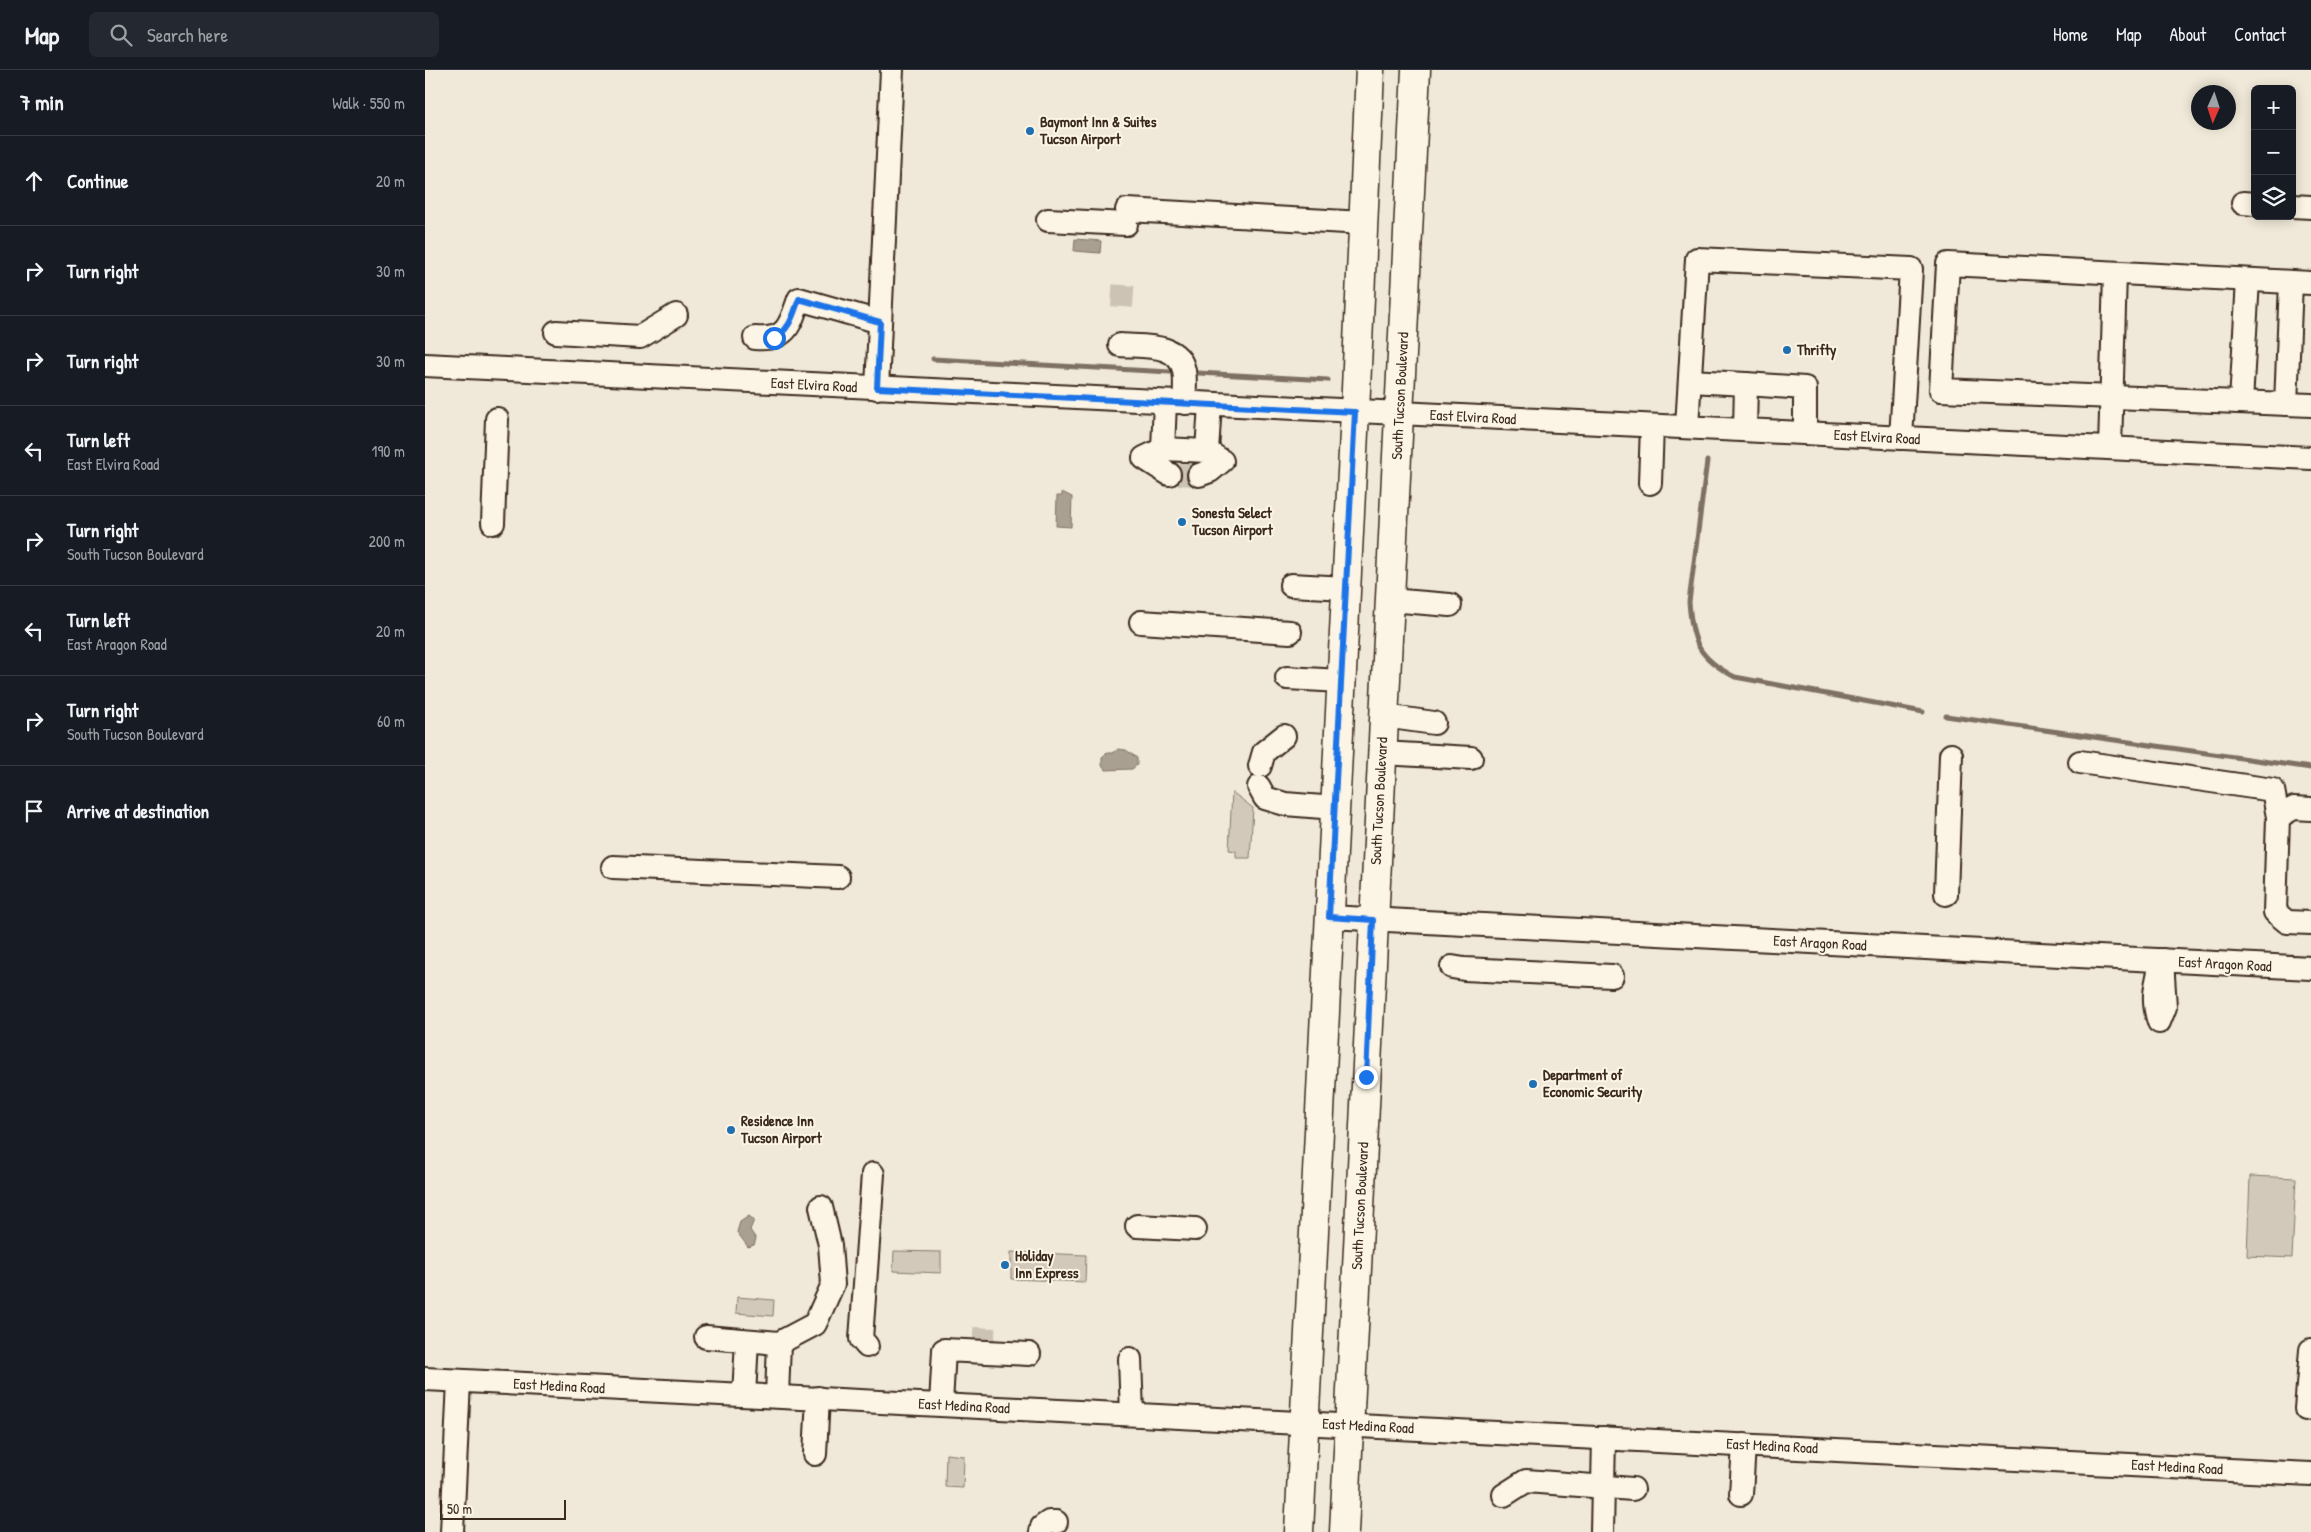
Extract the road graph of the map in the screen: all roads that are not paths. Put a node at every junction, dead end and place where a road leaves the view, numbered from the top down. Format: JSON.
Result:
{"nodes":[{"id":1,"x":893,"y":70,"type":"edge"},
{"id":2,"x":1370,"y":70,"type":"edge"},
{"id":3,"x":1416,"y":70,"type":"edge"},
{"id":4,"x":2296,"y":206,"type":"edge"},
{"id":5,"x":2311,"y":207,"type":"edge"},
{"id":6,"x":1048,"y":220,"type":"dead end"},
{"id":7,"x":1363,"y":224,"type":"junction"},
{"id":8,"x":2115,"y":274,"type":"junction"},
{"id":9,"x":2248,"y":280,"type":"junction"},
{"id":10,"x":2301,"y":283,"type":"edge"},
{"id":11,"x":676,"y":315,"type":"dead end"},
{"id":12,"x":880,"y":322,"type":"junction"},
{"id":13,"x":556,"y":332,"type":"dead end"},
{"id":14,"x":755,"y":338,"type":"dead end"},
{"id":15,"x":1120,"y":345,"type":"dead end"},
{"id":16,"x":425,"y":365,"type":"edge"},
{"id":17,"x":1690,"y":381,"type":"junction"},
{"id":18,"x":1746,"y":384,"type":"junction"},
{"id":19,"x":877,"y":388,"type":"junction"},
{"id":20,"x":2111,"y":397,"type":"junction"},
{"id":21,"x":1175,"y":402,"type":"junction"},
{"id":22,"x":2241,"y":402,"type":"junction"},
{"id":23,"x":1210,"y":404,"type":"junction"},
{"id":24,"x":2286,"y":404,"type":"junction"},
{"id":25,"x":2311,"y":405,"type":"edge"},
{"id":26,"x":1355,"y":412,"type":"junction"},
{"id":27,"x":1399,"y":413,"type":"junction"},
{"id":28,"x":497,"y":420,"type":"dead end"},
{"id":29,"x":1652,"y":426,"type":"junction"},
{"id":30,"x":1687,"y":427,"type":"junction"},
{"id":31,"x":1745,"y":430,"type":"junction"},
{"id":32,"x":1805,"y":433,"type":"junction"},
{"id":33,"x":1901,"y":438,"type":"junction"},
{"id":34,"x":2111,"y":448,"type":"junction"},
{"id":35,"x":1163,"y":449,"type":"junction"},
{"id":36,"x":1207,"y":451,"type":"junction"},
{"id":37,"x":2311,"y":458,"type":"edge"},
{"id":38,"x":1169,"y":474,"type":"tunnel mouth"},
{"id":39,"x":1199,"y":475,"type":"tunnel mouth"},
{"id":40,"x":1649,"y":483,"type":"dead end"},
{"id":41,"x":493,"y":524,"type":"dead end"},
{"id":42,"x":1291,"y":585,"type":"dead end"},
{"id":43,"x":1346,"y":588,"type":"junction"},
{"id":44,"x":1389,"y":600,"type":"junction"},
{"id":45,"x":1450,"y":605,"type":"dead end"},
{"id":46,"x":1141,"y":622,"type":"dead end"},
{"id":47,"x":1290,"y":632,"type":"dead end"},
{"id":48,"x":1287,"y":678,"type":"dead end"},
{"id":49,"x":1341,"y":680,"type":"junction"},
{"id":50,"x":1384,"y":716,"type":"junction"},
{"id":51,"x":1434,"y":723,"type":"dead end"},
{"id":52,"x":1284,"y":736,"type":"dead end"},
{"id":53,"x":1382,"y":752,"type":"junction"},
{"id":54,"x":1951,"y":755,"type":"dead end"},
{"id":55,"x":1471,"y":758,"type":"dead end"},
{"id":56,"x":2081,"y":762,"type":"dead end"},
{"id":57,"x":1335,"y":808,"type":"junction"},
{"id":58,"x":2311,"y":809,"type":"edge"},
{"id":59,"x":2279,"y":817,"type":"junction"},
{"id":60,"x":613,"y":867,"type":"dead end"},
{"id":61,"x":838,"y":877,"type":"dead end"},
{"id":62,"x":1946,"y":894,"type":"dead end"},
{"id":63,"x":1329,"y":917,"type":"junction"},
{"id":64,"x":1373,"y":920,"type":"junction"},
{"id":65,"x":2311,"y":924,"type":"edge"},
{"id":66,"x":1451,"y":967,"type":"dead end"},
{"id":67,"x":2311,"y":968,"type":"edge"},
{"id":68,"x":1613,"y":976,"type":"dead end"},
{"id":69,"x":873,"y":1174,"type":"dead end"},
{"id":70,"x":821,"y":1206,"type":"dead end"},
{"id":71,"x":1137,"y":1226,"type":"dead end"},
{"id":72,"x":1195,"y":1229,"type":"dead end"},
{"id":73,"x":706,"y":1337,"type":"dead end"},
{"id":74,"x":747,"y":1341,"type":"junction"},
{"id":75,"x":779,"y":1343,"type":"junction"},
{"id":76,"x":975,"y":1343,"type":"tunnel mouth"},
{"id":77,"x":867,"y":1346,"type":"dead end"},
{"id":78,"x":2311,"y":1350,"type":"edge"},
{"id":79,"x":1131,"y":1359,"type":"dead end"},
{"id":80,"x":425,"y":1379,"type":"edge"},
{"id":81,"x":459,"y":1381,"type":"junction"},
{"id":82,"x":744,"y":1395,"type":"junction"},
{"id":83,"x":777,"y":1396,"type":"junction"},
{"id":84,"x":818,"y":1398,"type":"junction"},
{"id":85,"x":941,"y":1404,"type":"junction"},
{"id":86,"x":2306,"y":1409,"type":"dead end"},
{"id":87,"x":1132,"y":1414,"type":"junction"},
{"id":88,"x":1305,"y":1422,"type":"junction"},
{"id":89,"x":1349,"y":1425,"type":"junction"},
{"id":90,"x":1605,"y":1438,"type":"junction"},
{"id":91,"x":1744,"y":1445,"type":"junction"},
{"id":92,"x":815,"y":1454,"type":"dead end"},
{"id":93,"x":2311,"y":1474,"type":"edge"},
{"id":94,"x":1604,"y":1485,"type":"junction"},
{"id":95,"x":1633,"y":1488,"type":"dead end"},
{"id":96,"x":1741,"y":1494,"type":"dead end"},
{"id":97,"x":1505,"y":1496,"type":"dead end"},
{"id":98,"x":452,"y":1532,"type":"edge"},
{"id":99,"x":1299,"y":1532,"type":"edge"},
{"id":100,"x":1344,"y":1532,"type":"edge"},
{"id":101,"x":1602,"y":1532,"type":"edge"}],
"edges":[{"from":1,"to":12,"type":"street"},
{"from":2,"to":7,"type":"main road"},
{"from":3,"to":27,"type":"main road","name":"South Tucson Boulevard"},
{"from":4,"to":5,"type":"street"},
{"from":6,"to":7,"type":"street"},
{"from":7,"to":26,"type":"main road"},
{"from":8,"to":9,"type":"street"},
{"from":8,"to":20,"type":"street"},
{"from":8,"to":20,"type":"street"},
{"from":9,"to":10,"type":"street"},
{"from":9,"to":22,"type":"street"},
{"from":10,"to":24,"type":"street"},
{"from":11,"to":13,"type":"street"},
{"from":12,"to":14,"type":"street"},
{"from":12,"to":19,"type":"street"},
{"from":15,"to":21,"type":"street"},
{"from":16,"to":19,"type":"street","name":"East Elvira Road"},
{"from":17,"to":18,"type":"street"},
{"from":17,"to":30,"type":"street"},
{"from":17,"to":33,"type":"street"},
{"from":18,"to":31,"type":"street"},
{"from":18,"to":32,"type":"street"},
{"from":19,"to":21,"type":"street","name":"East Elvira Road"},
{"from":20,"to":22,"type":"street"},
{"from":20,"to":34,"type":"street"},
{"from":21,"to":23,"type":"street","name":"East Elvira Road"},
{"from":21,"to":35,"type":"street"},
{"from":22,"to":24,"type":"street"},
{"from":23,"to":26,"type":"street","name":"East Elvira Road"},
{"from":23,"to":36,"type":"street"},
{"from":24,"to":25,"type":"street"},
{"from":26,"to":27,"type":"street","name":"East Elvira Road"},
{"from":26,"to":43,"type":"main road"},
{"from":27,"to":29,"type":"street","name":"East Elvira Road"},
{"from":27,"to":44,"type":"main road","name":"South Tucson Boulevard"},
{"from":28,"to":41,"type":"street"},
{"from":29,"to":30,"type":"street","name":"East Elvira Road"},
{"from":29,"to":40,"type":"street"},
{"from":30,"to":31,"type":"street","name":"East Elvira Road"},
{"from":31,"to":32,"type":"street","name":"East Elvira Road"},
{"from":32,"to":33,"type":"street","name":"East Elvira Road"},
{"from":33,"to":34,"type":"street","name":"East Elvira Road"},
{"from":34,"to":37,"type":"street","name":"East Elvira Road"},
{"from":35,"to":36,"type":"street"},
{"from":35,"to":38,"type":"street"},
{"from":36,"to":39,"type":"street"},
{"from":42,"to":43,"type":"street"},
{"from":43,"to":49,"type":"main road"},
{"from":44,"to":45,"type":"street"},
{"from":44,"to":50,"type":"main road","name":"South Tucson Boulevard"},
{"from":46,"to":47,"type":"street"},
{"from":48,"to":49,"type":"street"},
{"from":49,"to":57,"type":"main road"},
{"from":50,"to":51,"type":"street"},
{"from":50,"to":53,"type":"main road","name":"South Tucson Boulevard"},
{"from":52,"to":57,"type":"street"},
{"from":53,"to":55,"type":"street"},
{"from":53,"to":64,"type":"main road","name":"South Tucson Boulevard"},
{"from":54,"to":62,"type":"street"},
{"from":56,"to":59,"type":"street"},
{"from":57,"to":63,"type":"main road"},
{"from":58,"to":59,"type":"street"},
{"from":59,"to":65,"type":"street"},
{"from":60,"to":61,"type":"street"},
{"from":63,"to":64,"type":"street","name":"East Aragon Road"},
{"from":63,"to":88,"type":"main road"},
{"from":64,"to":67,"type":"street","name":"East Aragon Road"},
{"from":64,"to":89,"type":"main road","name":"South Tucson Boulevard"},
{"from":66,"to":68,"type":"street"},
{"from":69,"to":77,"type":"street"},
{"from":70,"to":75,"type":"street"},
{"from":71,"to":72,"type":"street"},
{"from":73,"to":74,"type":"street"},
{"from":74,"to":75,"type":"street"},
{"from":74,"to":82,"type":"street"},
{"from":75,"to":83,"type":"street"},
{"from":76,"to":85,"type":"street"},
{"from":78,"to":86,"type":"street"},
{"from":79,"to":87,"type":"street"},
{"from":80,"to":81,"type":"street","name":"East Medina Road"},
{"from":81,"to":82,"type":"street","name":"East Medina Road"},
{"from":81,"to":98,"type":"street"},
{"from":82,"to":83,"type":"street","name":"East Medina Road"},
{"from":83,"to":84,"type":"street","name":"East Medina Road"},
{"from":84,"to":85,"type":"street","name":"East Medina Road"},
{"from":84,"to":92,"type":"street"},
{"from":85,"to":87,"type":"street","name":"East Medina Road"},
{"from":87,"to":88,"type":"street","name":"East Medina Road"},
{"from":88,"to":89,"type":"street","name":"East Medina Road"},
{"from":88,"to":99,"type":"main road"},
{"from":89,"to":90,"type":"street","name":"East Medina Road"},
{"from":89,"to":100,"type":"main road","name":"South Tucson Boulevard"},
{"from":90,"to":91,"type":"street","name":"East Medina Road"},
{"from":90,"to":94,"type":"street"},
{"from":91,"to":93,"type":"street","name":"East Medina Road"},
{"from":91,"to":96,"type":"street"},
{"from":94,"to":95,"type":"street"},
{"from":94,"to":97,"type":"street"},
{"from":94,"to":101,"type":"street"}]}
